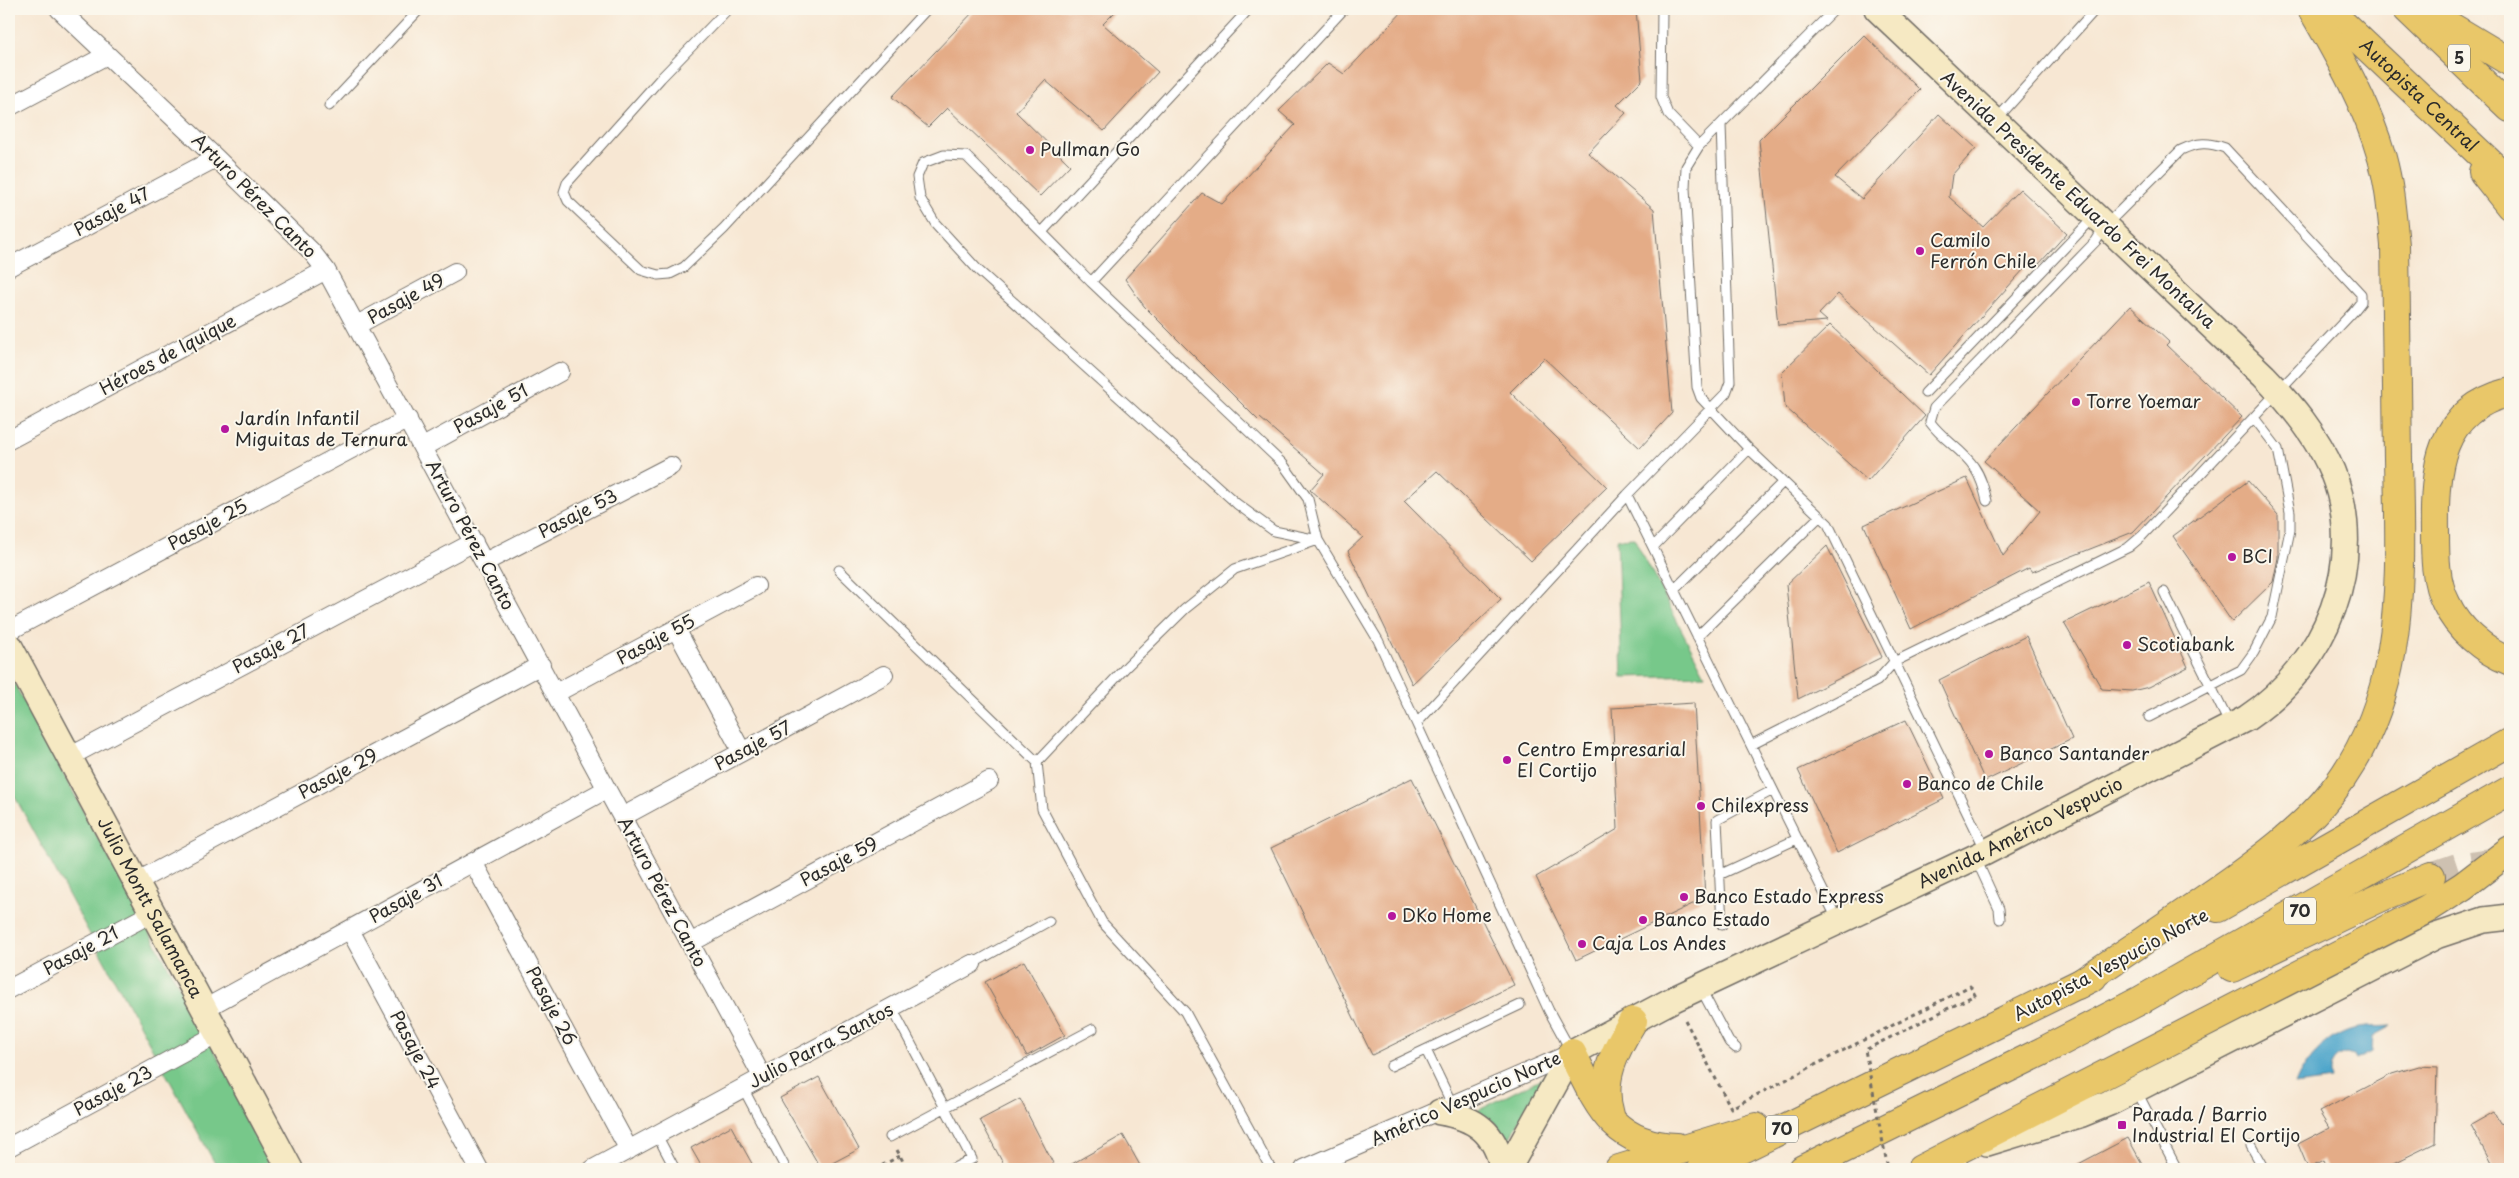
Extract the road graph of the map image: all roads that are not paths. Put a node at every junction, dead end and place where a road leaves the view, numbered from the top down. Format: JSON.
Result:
{"nodes":[{"id":1,"x":58,"y":9,"type":"edge"},
{"id":2,"x":420,"y":9,"type":"edge"},
{"id":3,"x":728,"y":9,"type":"edge"},
{"id":4,"x":927,"y":9,"type":"edge"},
{"id":5,"x":1249,"y":9,"type":"edge"},
{"id":6,"x":1344,"y":9,"type":"edge"},
{"id":7,"x":1662,"y":9,"type":"edge"},
{"id":8,"x":1835,"y":9,"type":"edge"},
{"id":9,"x":1877,"y":9,"type":"edge"},
{"id":10,"x":2089,"y":9,"type":"edge"},
{"id":11,"x":2312,"y":9,"type":"edge"},
{"id":12,"x":2327,"y":9,"type":"edge"},
{"id":13,"x":2407,"y":9,"type":"edge"},
{"id":14,"x":2422,"y":9,"type":"edge"},
{"id":15,"x":107,"y":54,"type":"junction"},
{"id":16,"x":2510,"y":62,"type":"edge"},
{"id":17,"x":329,"y":106,"type":"dead end"},
{"id":18,"x":2431,"y":106,"type":"junction"},
{"id":19,"x":9,"y":107,"type":"edge"},
{"id":20,"x":2510,"y":108,"type":"edge"},
{"id":21,"x":1995,"y":121,"type":"junction"},
{"id":22,"x":1721,"y":125,"type":"junction"},
{"id":23,"x":1699,"y":146,"type":"junction"},
{"id":24,"x":216,"y":158,"type":"junction"},
{"id":25,"x":2510,"y":182,"type":"edge"},
{"id":26,"x":2510,"y":206,"type":"edge"},
{"id":27,"x":2100,"y":220,"type":"junction"},
{"id":28,"x":1042,"y":232,"type":"junction"},
{"id":29,"x":9,"y":267,"type":"edge"},
{"id":30,"x":326,"y":270,"type":"junction"},
{"id":31,"x":455,"y":272,"type":"dead end"},
{"id":32,"x":1092,"y":282,"type":"junction"},
{"id":33,"x":358,"y":325,"type":"junction"},
{"id":34,"x":560,"y":372,"type":"dead end"},
{"id":35,"x":2279,"y":391,"type":"junction"},
{"id":36,"x":2510,"y":392,"type":"edge"},
{"id":37,"x":1925,"y":393,"type":"dead end"},
{"id":38,"x":1711,"y":407,"type":"junction"},
{"id":39,"x":408,"y":419,"type":"junction"},
{"id":40,"x":2255,"y":419,"type":"junction"},
{"id":41,"x":9,"y":440,"type":"edge"},
{"id":42,"x":423,"y":447,"type":"junction"},
{"id":43,"x":1749,"y":449,"type":"junction"},
{"id":44,"x":671,"y":466,"type":"dead end"},
{"id":45,"x":1783,"y":482,"type":"junction"},
{"id":46,"x":1627,"y":495,"type":"junction"},
{"id":47,"x":1987,"y":500,"type":"dead end"},
{"id":48,"x":1820,"y":516,"type":"junction"},
{"id":49,"x":1318,"y":540,"type":"junction"},
{"id":50,"x":474,"y":542,"type":"junction"},
{"id":51,"x":1653,"y":547,"type":"junction"},
{"id":52,"x":485,"y":562,"type":"junction"},
{"id":53,"x":840,"y":570,"type":"dead end"},
{"id":54,"x":756,"y":586,"type":"dead end"},
{"id":55,"x":1674,"y":590,"type":"junction"},
{"id":56,"x":2164,"y":592,"type":"dead end"},
{"id":57,"x":676,"y":629,"type":"junction"},
{"id":58,"x":9,"y":631,"type":"edge"},
{"id":59,"x":1698,"y":637,"type":"junction"},
{"id":60,"x":9,"y":645,"type":"edge"},
{"id":61,"x":2510,"y":661,"type":"edge"},
{"id":62,"x":1894,"y":662,"type":"junction"},
{"id":63,"x":541,"y":666,"type":"junction"},
{"id":64,"x":884,"y":676,"type":"dead end"},
{"id":65,"x":2211,"y":686,"type":"junction"},
{"id":66,"x":556,"y":693,"type":"junction"},
{"id":67,"x":2149,"y":717,"type":"dead end"},
{"id":68,"x":1417,"y":723,"type":"junction"},
{"id":69,"x":2231,"y":727,"type":"junction"},
{"id":70,"x":2510,"y":742,"type":"edge"},
{"id":71,"x":1751,"y":745,"type":"junction"},
{"id":72,"x":742,"y":752,"type":"junction"},
{"id":73,"x":68,"y":756,"type":"junction"},
{"id":74,"x":1037,"y":762,"type":"junction"},
{"id":75,"x":988,"y":781,"type":"dead end"},
{"id":76,"x":607,"y":789,"type":"junction"},
{"id":77,"x":1773,"y":790,"type":"junction"},
{"id":78,"x":2510,"y":790,"type":"edge"},
{"id":79,"x":622,"y":816,"type":"junction"},
{"id":80,"x":1797,"y":838,"type":"junction"},
{"id":81,"x":2510,"y":850,"type":"edge"},
{"id":82,"x":1981,"y":854,"type":"junction"},
{"id":83,"x":473,"y":862,"type":"junction"},
{"id":84,"x":1719,"y":876,"type":"junction"},
{"id":85,"x":2431,"y":876,"type":"tunnel mouth"},
{"id":86,"x":136,"y":882,"type":"junction"},
{"id":87,"x":152,"y":913,"type":"junction"},
{"id":88,"x":2510,"y":916,"type":"edge"},
{"id":89,"x":2000,"y":919,"type":"dead end"},
{"id":90,"x":1050,"y":920,"type":"dead end"},
{"id":91,"x":1838,"y":922,"type":"junction"},
{"id":92,"x":1722,"y":925,"type":"dead end"},
{"id":93,"x":350,"y":930,"type":"junction"},
{"id":94,"x":690,"y":942,"type":"junction"},
{"id":95,"x":972,"y":964,"type":"joint"},
{"id":96,"x":2078,"y":985,"type":"junction"},
{"id":97,"x":1700,"y":987,"type":"junction"},
{"id":98,"x":9,"y":989,"type":"edge"},
{"id":99,"x":1520,"y":1005,"type":"dead end"},
{"id":100,"x":892,"y":1008,"type":"junction"},
{"id":101,"x":204,"y":1009,"type":"junction"},
{"id":102,"x":1634,"y":1021,"type":"junction"},
{"id":103,"x":2087,"y":1028,"type":"junction"},
{"id":104,"x":1093,"y":1029,"type":"dead end"},
{"id":105,"x":218,"y":1034,"type":"junction"},
{"id":106,"x":1736,"y":1048,"type":"dead end"},
{"id":107,"x":1426,"y":1050,"type":"junction"},
{"id":108,"x":1572,"y":1053,"type":"junction"},
{"id":109,"x":1390,"y":1066,"type":"dead end"},
{"id":110,"x":762,"y":1078,"type":"junction"},
{"id":111,"x":743,"y":1088,"type":"junction"},
{"id":112,"x":2136,"y":1090,"type":"junction"},
{"id":113,"x":945,"y":1108,"type":"junction"},
{"id":114,"x":1446,"y":1109,"type":"junction"},
{"id":115,"x":1612,"y":1121,"type":"junction"},
{"id":116,"x":657,"y":1135,"type":"junction"},
{"id":117,"x":890,"y":1137,"type":"road end"},
{"id":118,"x":2251,"y":1146,"type":"dead end"},
{"id":119,"x":9,"y":1147,"type":"edge"},
{"id":120,"x":629,"y":1150,"type":"junction"},
{"id":121,"x":1695,"y":1158,"type":"edge"},
{"id":122,"x":1961,"y":1160,"type":"edge"},
{"id":123,"x":290,"y":1169,"type":"edge"},
{"id":124,"x":479,"y":1169,"type":"edge"},
{"id":125,"x":593,"y":1169,"type":"edge"},
{"id":126,"x":675,"y":1169,"type":"edge"},
{"id":127,"x":786,"y":1169,"type":"edge"},
{"id":128,"x":952,"y":1169,"type":"edge"},
{"id":129,"x":1271,"y":1169,"type":"edge"},
{"id":130,"x":1304,"y":1169,"type":"edge"},
{"id":131,"x":1503,"y":1169,"type":"edge"},
{"id":132,"x":1508,"y":1169,"type":"edge"},
{"id":133,"x":1619,"y":1169,"type":"edge"},
{"id":134,"x":1803,"y":1169,"type":"edge"},
{"id":135,"x":1921,"y":1169,"type":"edge"},
{"id":136,"x":2177,"y":1169,"type":"edge"},
{"id":137,"x":2264,"y":1169,"type":"edge"}],
"edges":[{"from":1,"to":15,"type":"street","name":"Arturo Pérez Canto"},
{"from":2,"to":17,"type":"lane"},
{"from":3,"to":4,"type":"lane"},
{"from":5,"to":28,"type":"lane"},
{"from":6,"to":32,"type":"lane"},
{"from":7,"to":23,"type":"lane"},
{"from":8,"to":22,"type":"lane"},
{"from":9,"to":21,"type":"main road","name":"Avenida Presidente Eduardo Frei Montalva"},
{"from":10,"to":21,"type":"lane"},
{"from":11,"to":96,"type":"main road"},
{"from":12,"to":18,"type":"main road","name":"Autopista Central"},
{"from":13,"to":20,"type":"main road","number":"5"},
{"from":14,"to":16,"type":"main road"},
{"from":15,"to":19,"type":"street"},
{"from":15,"to":24,"type":"street","name":"Arturo Pérez Canto"},
{"from":18,"to":25,"type":"main road","name":"Autopista Central"},
{"from":18,"to":26,"type":"main road"},
{"from":21,"to":27,"type":"main road","name":"Avenida Presidente Eduardo Frei Montalva"},
{"from":22,"to":23,"type":"lane"},
{"from":22,"to":38,"type":"lane"},
{"from":23,"to":38,"type":"lane"},
{"from":24,"to":29,"type":"street","name":"Pasaje 47"},
{"from":24,"to":30,"type":"street","name":"Arturo Pérez Canto"},
{"from":27,"to":35,"type":"main road","name":"Avenida Presidente Eduardo Frei Montalva"},
{"from":27,"to":35,"type":"lane"},
{"from":27,"to":37,"type":"lane"},
{"from":27,"to":47,"type":"lane"},
{"from":28,"to":32,"type":"lane"},
{"from":28,"to":49,"type":"lane"},
{"from":30,"to":33,"type":"street","name":"Arturo Pérez Canto"},
{"from":30,"to":41,"type":"street","name":"Héroes de Iquique"},
{"from":31,"to":33,"type":"street","name":"Pasaje 49"},
{"from":32,"to":49,"type":"lane"},
{"from":33,"to":39,"type":"street","name":"Arturo Pérez Canto"},
{"from":34,"to":42,"type":"street","name":"Pasaje 51"},
{"from":35,"to":40,"type":"lane"},
{"from":35,"to":69,"type":"main road","name":"Avenida Américo Vespucio"},
{"from":36,"to":61,"type":"main road"},
{"from":38,"to":43,"type":"lane"},
{"from":38,"to":46,"type":"lane"},
{"from":39,"to":42,"type":"street","name":"Arturo Pérez Canto"},
{"from":39,"to":58,"type":"street","name":"Pasaje 25"},
{"from":40,"to":62,"type":"lane"},
{"from":40,"to":65,"type":"lane"},
{"from":42,"to":50,"type":"street","name":"Arturo Pérez Canto"},
{"from":43,"to":45,"type":"lane"},
{"from":43,"to":51,"type":"lane"},
{"from":44,"to":52,"type":"street","name":"Pasaje 53"},
{"from":45,"to":48,"type":"lane"},
{"from":45,"to":55,"type":"lane"},
{"from":46,"to":51,"type":"lane"},
{"from":46,"to":68,"type":"lane"},
{"from":48,"to":59,"type":"lane"},
{"from":48,"to":62,"type":"lane"},
{"from":49,"to":68,"type":"lane"},
{"from":49,"to":74,"type":"lane"},
{"from":50,"to":52,"type":"street","name":"Arturo Pérez Canto"},
{"from":50,"to":73,"type":"street","name":"Pasaje 27"},
{"from":51,"to":55,"type":"lane"},
{"from":52,"to":63,"type":"street","name":"Arturo Pérez Canto"},
{"from":53,"to":74,"type":"lane"},
{"from":54,"to":57,"type":"street","name":"Pasaje 55"},
{"from":55,"to":59,"type":"lane"},
{"from":56,"to":65,"type":"lane"},
{"from":57,"to":66,"type":"street","name":"Pasaje 55"},
{"from":57,"to":72,"type":"street"},
{"from":59,"to":71,"type":"lane"},
{"from":60,"to":73,"type":"main road","name":"Julio Montt Salamanca"},
{"from":62,"to":71,"type":"lane"},
{"from":62,"to":82,"type":"lane"},
{"from":63,"to":66,"type":"street","name":"Arturo Pérez Canto"},
{"from":63,"to":86,"type":"street","name":"Pasaje 29"},
{"from":64,"to":72,"type":"street","name":"Pasaje 57"},
{"from":65,"to":67,"type":"lane"},
{"from":65,"to":69,"type":"lane"},
{"from":66,"to":76,"type":"street","name":"Arturo Pérez Canto"},
{"from":68,"to":108,"type":"lane"},
{"from":69,"to":82,"type":"main road","name":"Avenida Américo Vespucio"},
{"from":70,"to":96,"type":"main road","name":"Autopista Vespucio Norte","number":"70"},
{"from":71,"to":77,"type":"lane"},
{"from":72,"to":79,"type":"street","name":"Pasaje 57"},
{"from":73,"to":86,"type":"main road","name":"Julio Montt Salamanca"},
{"from":74,"to":129,"type":"lane"},
{"from":75,"to":94,"type":"street","name":"Pasaje 59"},
{"from":76,"to":79,"type":"street","name":"Arturo Pérez Canto"},
{"from":76,"to":83,"type":"street","name":"Pasaje 31"},
{"from":77,"to":80,"type":"lane"},
{"from":77,"to":84,"type":"lane"},
{"from":78,"to":103,"type":"main road","number":"70"},
{"from":79,"to":94,"type":"street","name":"Arturo Pérez Canto"},
{"from":80,"to":84,"type":"lane"},
{"from":80,"to":91,"type":"lane"},
{"from":81,"to":122,"type":"main road"},
{"from":82,"to":89,"type":"lane"},
{"from":82,"to":91,"type":"main road","name":"Avenida Américo Vespucio"},
{"from":83,"to":93,"type":"street","name":"Pasaje 31"},
{"from":83,"to":120,"type":"street","name":"Pasaje 26"},
{"from":84,"to":92,"type":"lane"},
{"from":85,"to":103,"type":"main road"},
{"from":86,"to":87,"type":"main road","name":"Julio Montt Salamanca"},
{"from":87,"to":98,"type":"street","name":"Pasaje 21"},
{"from":87,"to":101,"type":"main road","name":"Julio Montt Salamanca"},
{"from":88,"to":112,"type":"main road"},
{"from":90,"to":95,"type":"lane","name":"Julio Parra Santos"},
{"from":91,"to":97,"type":"main road","name":"Avenida Américo Vespucio"},
{"from":93,"to":101,"type":"street","name":"Pasaje 31"},
{"from":93,"to":124,"type":"street","name":"Pasaje 24"},
{"from":94,"to":110,"type":"street","name":"Arturo Pérez Canto"},
{"from":95,"to":100,"type":"street","name":"Julio Parra Santos"},
{"from":96,"to":121,"type":"main road","name":"Autopista Vespucio Norte","number":"70"},
{"from":97,"to":102,"type":"main road","name":"Avenida Américo Vespucio"},
{"from":97,"to":106,"type":"lane"},
{"from":99,"to":107,"type":"lane"},
{"from":100,"to":110,"type":"street","name":"Julio Parra Santos"},
{"from":100,"to":113,"type":"lane"},
{"from":101,"to":105,"type":"main road","name":"Julio Montt Salamanca"},
{"from":102,"to":108,"type":"main road","name":"Avenida Américo Vespucio"},
{"from":102,"to":115,"type":"main road"},
{"from":103,"to":134,"type":"main road","number":"70"},
{"from":104,"to":113,"type":"lane"},
{"from":105,"to":119,"type":"street","name":"Pasaje 23"},
{"from":105,"to":123,"type":"main road","name":"Julio Montt Salamanca"},
{"from":107,"to":109,"type":"lane"},
{"from":107,"to":114,"type":"lane"},
{"from":108,"to":114,"type":"street","name":"Américo Vespucio Norte"},
{"from":108,"to":115,"type":"main road"},
{"from":108,"to":132,"type":"main road"},
{"from":110,"to":111,"type":"street","name":"Julio Parra Santos"},
{"from":111,"to":116,"type":"street","name":"Julio Parra Santos"},
{"from":111,"to":127,"type":"lane"},
{"from":112,"to":122,"type":"main road"},
{"from":112,"to":136,"type":"lane"},
{"from":113,"to":117,"type":"lane"},
{"from":113,"to":128,"type":"lane"},
{"from":114,"to":130,"type":"street","name":"Américo Vespucio Norte"},
{"from":114,"to":131,"type":"main road"},
{"from":115,"to":121,"type":"main road"},
{"from":116,"to":120,"type":"street","name":"Julio Parra Santos"},
{"from":116,"to":126,"type":"lane"},
{"from":118,"to":137,"type":"lane"},
{"from":120,"to":125,"type":"street","name":"Julio Parra Santos"},
{"from":121,"to":133,"type":"main road","name":"Autopista Vespucio Norte"},
{"from":122,"to":135,"type":"main road"}]}
